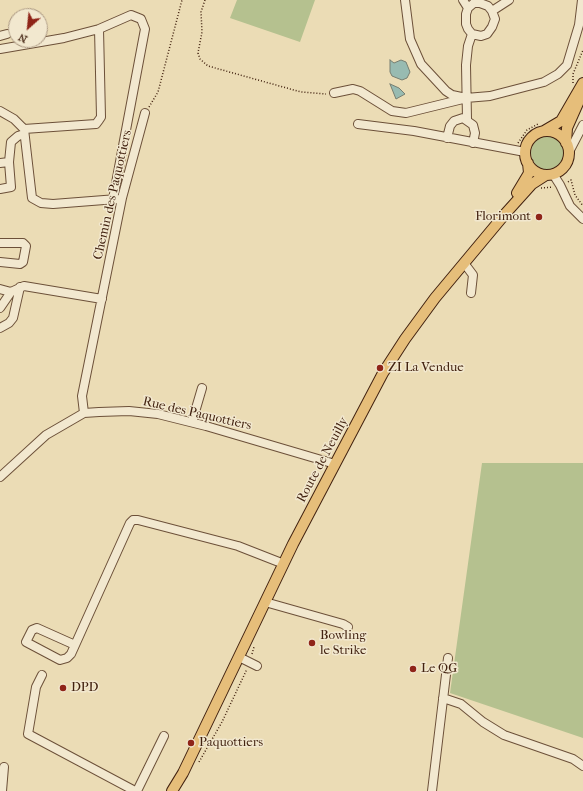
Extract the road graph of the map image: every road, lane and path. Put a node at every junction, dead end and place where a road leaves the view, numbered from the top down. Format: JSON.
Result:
{"nodes":[{"id":1,"x":182,"y":0,"type":"edge"},
{"id":2,"x":205,"y":0,"type":"edge"},
{"id":3,"x":405,"y":0,"type":"edge"},
{"id":4,"x":463,"y":0,"type":"edge"},
{"id":5,"x":509,"y":0,"type":"edge"},
{"id":6,"x":582,"y":0,"type":"edge"},
{"id":7,"x":468,"y":8,"type":"junction"},
{"id":8,"x":492,"y":11,"type":"junction"},
{"id":9,"x":99,"y":29,"type":"junction"},
{"id":10,"x":472,"y":34,"type":"junction"},
{"id":11,"x":0,"y":49,"type":"edge"},
{"id":12,"x":583,"y":50,"type":"edge"},
{"id":13,"x":578,"y":85,"type":"edge"},
{"id":14,"x":583,"y":92,"type":"edge"},
{"id":15,"x":334,"y":93,"type":"joint"},
{"id":16,"x":466,"y":98,"type":"junction"},
{"id":17,"x":0,"y":111,"type":"edge"},
{"id":18,"x":145,"y":113,"type":"joint"},
{"id":19,"x":467,"y":119,"type":"junction"},
{"id":20,"x":358,"y":124,"type":"dead end"},
{"id":21,"x":583,"y":125,"type":"edge"},
{"id":22,"x":24,"y":132,"type":"junction"},
{"id":23,"x":544,"y":132,"type":"junction"},
{"id":24,"x":447,"y":138,"type":"junction"},
{"id":25,"x":473,"y":143,"type":"junction"},
{"id":26,"x":568,"y":148,"type":"junction"},
{"id":27,"x":525,"y":152,"type":"junction"},
{"id":28,"x":9,"y":162,"type":"junction"},
{"id":29,"x":0,"y":163,"type":"edge"},
{"id":30,"x":528,"y":163,"type":"junction"},
{"id":31,"x":549,"y":174,"type":"junction"},
{"id":32,"x":560,"y":184,"type":"junction"},
{"id":33,"x":535,"y":186,"type":"dead end"},
{"id":34,"x":0,"y":189,"type":"edge"},
{"id":35,"x":122,"y":198,"type":"junction"},
{"id":36,"x":113,"y":199,"type":"junction"},
{"id":37,"x":583,"y":206,"type":"edge"},
{"id":38,"x":505,"y":214,"type":"junction"},
{"id":39,"x":583,"y":219,"type":"edge"},
{"id":40,"x":0,"y":243,"type":"edge"},
{"id":41,"x":0,"y":262,"type":"edge"},
{"id":42,"x":464,"y":263,"type":"junction"},
{"id":43,"x":20,"y":287,"type":"junction"},
{"id":44,"x":0,"y":289,"type":"edge"},
{"id":45,"x":12,"y":292,"type":"junction"},
{"id":46,"x":471,"y":293,"type":"dead end"},
{"id":47,"x":102,"y":299,"type":"junction"},
{"id":48,"x":0,"y":308,"type":"edge"},
{"id":49,"x":0,"y":328,"type":"edge"},
{"id":50,"x":202,"y":388,"type":"dead end"},
{"id":51,"x":84,"y":413,"type":"junction"},
{"id":52,"x":192,"y":422,"type":"junction"},
{"id":53,"x":335,"y":464,"type":"junction"},
{"id":54,"x":0,"y":477,"type":"edge"},
{"id":55,"x":284,"y":564,"type":"junction"},
{"id":56,"x":265,"y":602,"type":"junction"},
{"id":57,"x":348,"y":627,"type":"dead end"},
{"id":58,"x":255,"y":644,"type":"dead end"},
{"id":59,"x":75,"y":645,"type":"junction"},
{"id":60,"x":239,"y":657,"type":"junction"},
{"id":61,"x":448,"y":658,"type":"dead end"},
{"id":62,"x":253,"y":664,"type":"junction"},
{"id":63,"x":42,"y":675,"type":"dead end"},
{"id":64,"x":443,"y":698,"type":"junction"},
{"id":65,"x":164,"y":736,"type":"dead end"},
{"id":66,"x":196,"y":766,"type":"dead end"},
{"id":67,"x":583,"y":766,"type":"edge"},
{"id":68,"x":4,"y":767,"type":"dead end"},
{"id":69,"x":2,"y":791,"type":"edge"},
{"id":70,"x":136,"y":791,"type":"edge"},
{"id":71,"x":172,"y":791,"type":"edge"},
{"id":72,"x":432,"y":791,"type":"edge"}],
"edges":[{"from":1,"to":18,"type":"path"},
{"from":2,"to":15,"type":"path"},
{"from":3,"to":16,"type":"street"},
{"from":4,"to":7,"type":"street"},
{"from":5,"to":8,"type":"street"},
{"from":6,"to":16,"type":"street"},
{"from":7,"to":8,"type":"street"},
{"from":7,"to":10,"type":"street"},
{"from":8,"to":10,"type":"street"},
{"from":9,"to":11,"type":"street"},
{"from":9,"to":22,"type":"street"},
{"from":9,"to":36,"type":"street"},
{"from":10,"to":16,"type":"street"},
{"from":12,"to":13,"type":"path"},
{"from":13,"to":23,"type":"main road"},
{"from":14,"to":26,"type":"main road"},
{"from":15,"to":16,"type":"street"},
{"from":16,"to":19,"type":"street"},
{"from":17,"to":22,"type":"street"},
{"from":18,"to":35,"type":"street","name":"Chemin des Paquottiers"},
{"from":19,"to":24,"type":"street"},
{"from":19,"to":25,"type":"street"},
{"from":20,"to":24,"type":"street"},
{"from":21,"to":26,"type":"street"},
{"from":22,"to":28,"type":"street"},
{"from":22,"to":36,"type":"street"},
{"from":23,"to":26,"type":"main road"},
{"from":23,"to":27,"type":"main road"},
{"from":24,"to":25,"type":"street"},
{"from":25,"to":27,"type":"street"},
{"from":26,"to":31,"type":"main road"},
{"from":27,"to":30,"type":"main road"},
{"from":28,"to":29,"type":"street"},
{"from":28,"to":34,"type":"street"},
{"from":30,"to":31,"type":"main road"},
{"from":30,"to":38,"type":"main road"},
{"from":31,"to":32,"type":"street"},
{"from":31,"to":38,"type":"main road","name":"Route de Neuilly"},
{"from":32,"to":33,"type":"path"},
{"from":32,"to":37,"type":"path"},
{"from":32,"to":39,"type":"street"},
{"from":35,"to":36,"type":"street"},
{"from":35,"to":47,"type":"street","name":"Chemin des Paquottiers"},
{"from":38,"to":42,"type":"main road","name":"Route de Neuilly"},
{"from":40,"to":41,"type":"street"},
{"from":42,"to":46,"type":"street"},
{"from":42,"to":53,"type":"main road","name":"Route de Neuilly"},
{"from":43,"to":45,"type":"street"},
{"from":43,"to":47,"type":"street"},
{"from":43,"to":49,"type":"street"},
{"from":44,"to":45,"type":"street"},
{"from":45,"to":48,"type":"street"},
{"from":47,"to":51,"type":"street","name":"Chemin des Paquottiers"},
{"from":50,"to":52,"type":"street"},
{"from":51,"to":52,"type":"street","name":"Rue des Paquottiers"},
{"from":51,"to":54,"type":"street","name":"Rue des Paquottiers"},
{"from":52,"to":53,"type":"street","name":"Rue des Paquottiers"},
{"from":53,"to":55,"type":"main road","name":"Route de Neuilly"},
{"from":55,"to":56,"type":"main road","name":"Route de Neuilly"},
{"from":55,"to":59,"type":"street"},
{"from":56,"to":57,"type":"street"},
{"from":56,"to":60,"type":"main road","name":"Route de Neuilly"},
{"from":58,"to":62,"type":"path"},
{"from":59,"to":59,"type":"street"},
{"from":60,"to":62,"type":"street"},
{"from":60,"to":71,"type":"main road","name":"Route de Neuilly"},
{"from":61,"to":64,"type":"street"},
{"from":62,"to":66,"type":"path"},
{"from":63,"to":70,"type":"street"},
{"from":64,"to":67,"type":"street"},
{"from":64,"to":72,"type":"street"},
{"from":65,"to":70,"type":"street"},
{"from":68,"to":69,"type":"street"}]}
